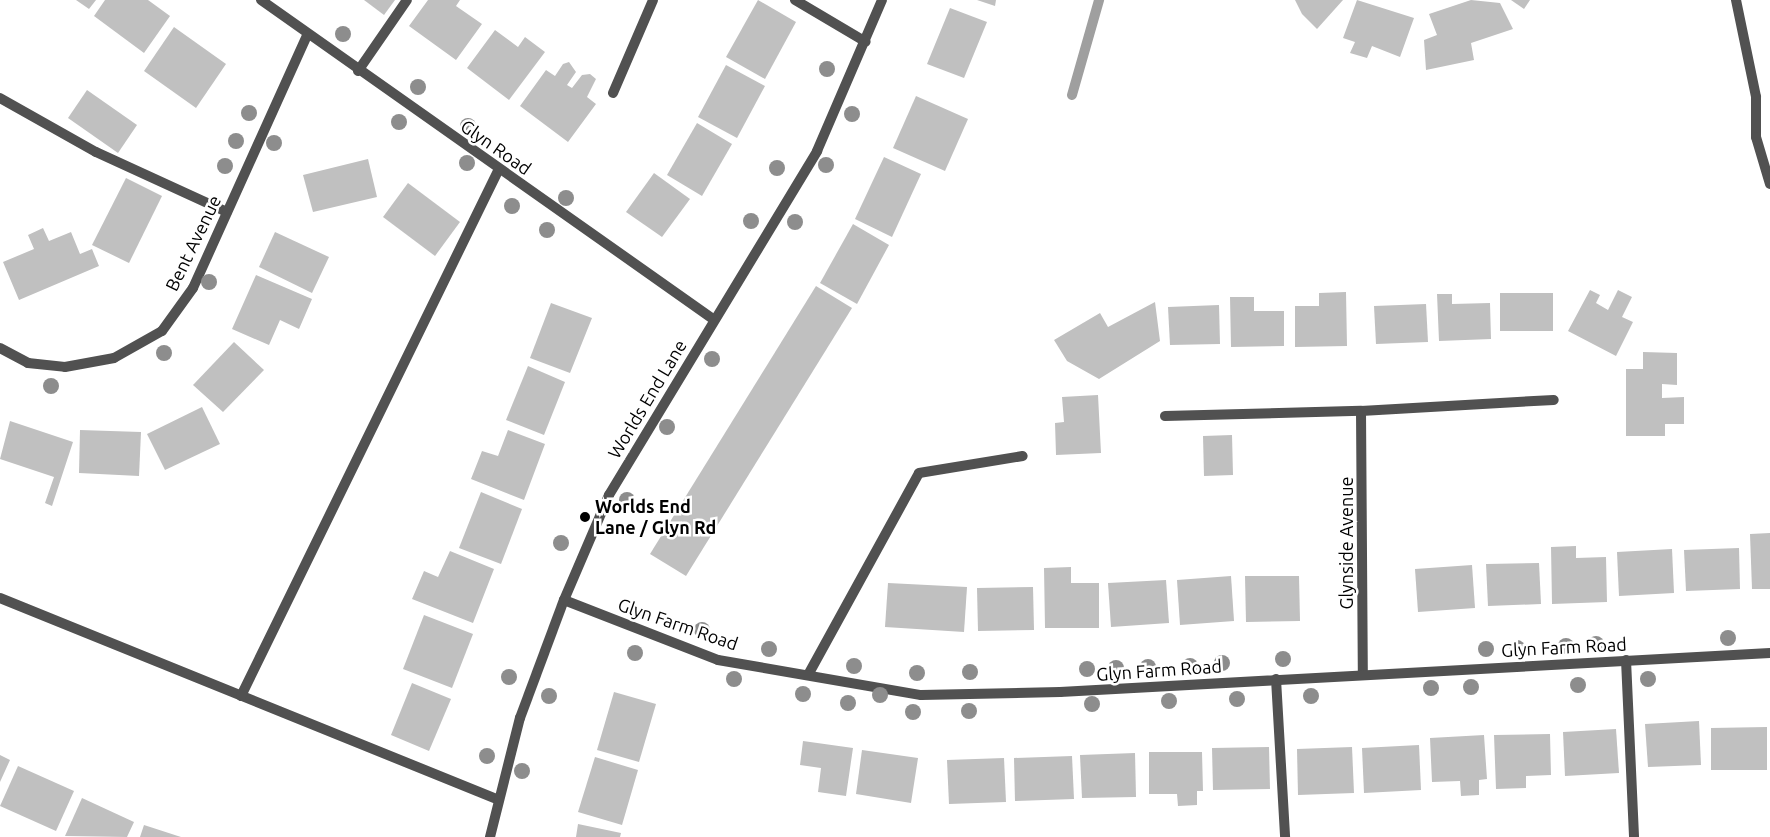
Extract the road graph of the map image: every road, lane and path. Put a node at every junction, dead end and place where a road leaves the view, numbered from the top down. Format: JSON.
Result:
{"nodes":[{"id":1,"x":261,"y":0,"type":"edge"},
{"id":2,"x":407,"y":0,"type":"edge"},
{"id":3,"x":653,"y":0,"type":"edge"},
{"id":4,"x":795,"y":0,"type":"edge"},
{"id":5,"x":882,"y":0,"type":"edge"},
{"id":6,"x":1736,"y":0,"type":"edge"},
{"id":7,"x":307,"y":35,"type":"junction"},
{"id":8,"x":866,"y":42,"type":"junction"},
{"id":9,"x":358,"y":70,"type":"junction"},
{"id":10,"x":613,"y":93,"type":"dead end"},
{"id":11,"x":0,"y":98,"type":"edge"},
{"id":12,"x":499,"y":170,"type":"junction"},
{"id":13,"x":1770,"y":184,"type":"edge"},
{"id":14,"x":227,"y":212,"type":"junction"},
{"id":15,"x":713,"y":319,"type":"junction"},
{"id":16,"x":0,"y":348,"type":"edge"},
{"id":17,"x":1554,"y":400,"type":"dead end"},
{"id":18,"x":1361,"y":411,"type":"junction"},
{"id":19,"x":1165,"y":416,"type":"dead end"},
{"id":20,"x":1023,"y":456,"type":"dead end"},
{"id":21,"x":0,"y":598,"type":"edge"},
{"id":22,"x":564,"y":600,"type":"junction"},
{"id":23,"x":1770,"y":653,"type":"edge"},
{"id":24,"x":1626,"y":660,"type":"junction"},
{"id":25,"x":1363,"y":674,"type":"junction"},
{"id":26,"x":808,"y":675,"type":"junction"},
{"id":27,"x":1276,"y":679,"type":"junction"},
{"id":28,"x":241,"y":696,"type":"junction"},
{"id":29,"x":499,"y":800,"type":"junction"},
{"id":30,"x":490,"y":837,"type":"edge"},
{"id":31,"x":1285,"y":837,"type":"edge"},
{"id":32,"x":1634,"y":837,"type":"edge"}],
"edges":[{"from":1,"to":7,"type":"street","name":"Glyn Road"},
{"from":2,"to":9,"type":"street"},
{"from":3,"to":10,"type":"street"},
{"from":4,"to":8,"type":"street"},
{"from":5,"to":8,"type":"street","name":"Worlds End Lane"},
{"from":6,"to":13,"type":"street"},
{"from":7,"to":9,"type":"street","name":"Glyn Road"},
{"from":7,"to":14,"type":"street","name":"Bent Avenue"},
{"from":8,"to":15,"type":"street","name":"Worlds End Lane"},
{"from":9,"to":12,"type":"street","name":"Glyn Road"},
{"from":11,"to":14,"type":"street"},
{"from":12,"to":15,"type":"street","name":"Glyn Road"},
{"from":12,"to":28,"type":"street"},
{"from":14,"to":16,"type":"street","name":"Bent Avenue"},
{"from":15,"to":22,"type":"street","name":"Worlds End Lane"},
{"from":17,"to":18,"type":"street"},
{"from":18,"to":19,"type":"street"},
{"from":18,"to":25,"type":"street","name":"Glynside Avenue"},
{"from":20,"to":26,"type":"street"},
{"from":21,"to":28,"type":"street"},
{"from":22,"to":26,"type":"street","name":"Glyn Farm Road"},
{"from":22,"to":29,"type":"street","name":"Worlds End Lane"},
{"from":23,"to":24,"type":"street","name":"Glyn Farm Road"},
{"from":24,"to":25,"type":"street","name":"Glyn Farm Road"},
{"from":24,"to":32,"type":"street"},
{"from":25,"to":27,"type":"street","name":"Glyn Farm Road"},
{"from":26,"to":27,"type":"street","name":"Glyn Farm Road"},
{"from":27,"to":31,"type":"street"},
{"from":28,"to":29,"type":"street"},
{"from":29,"to":30,"type":"street","name":"Worlds End Lane"}]}
